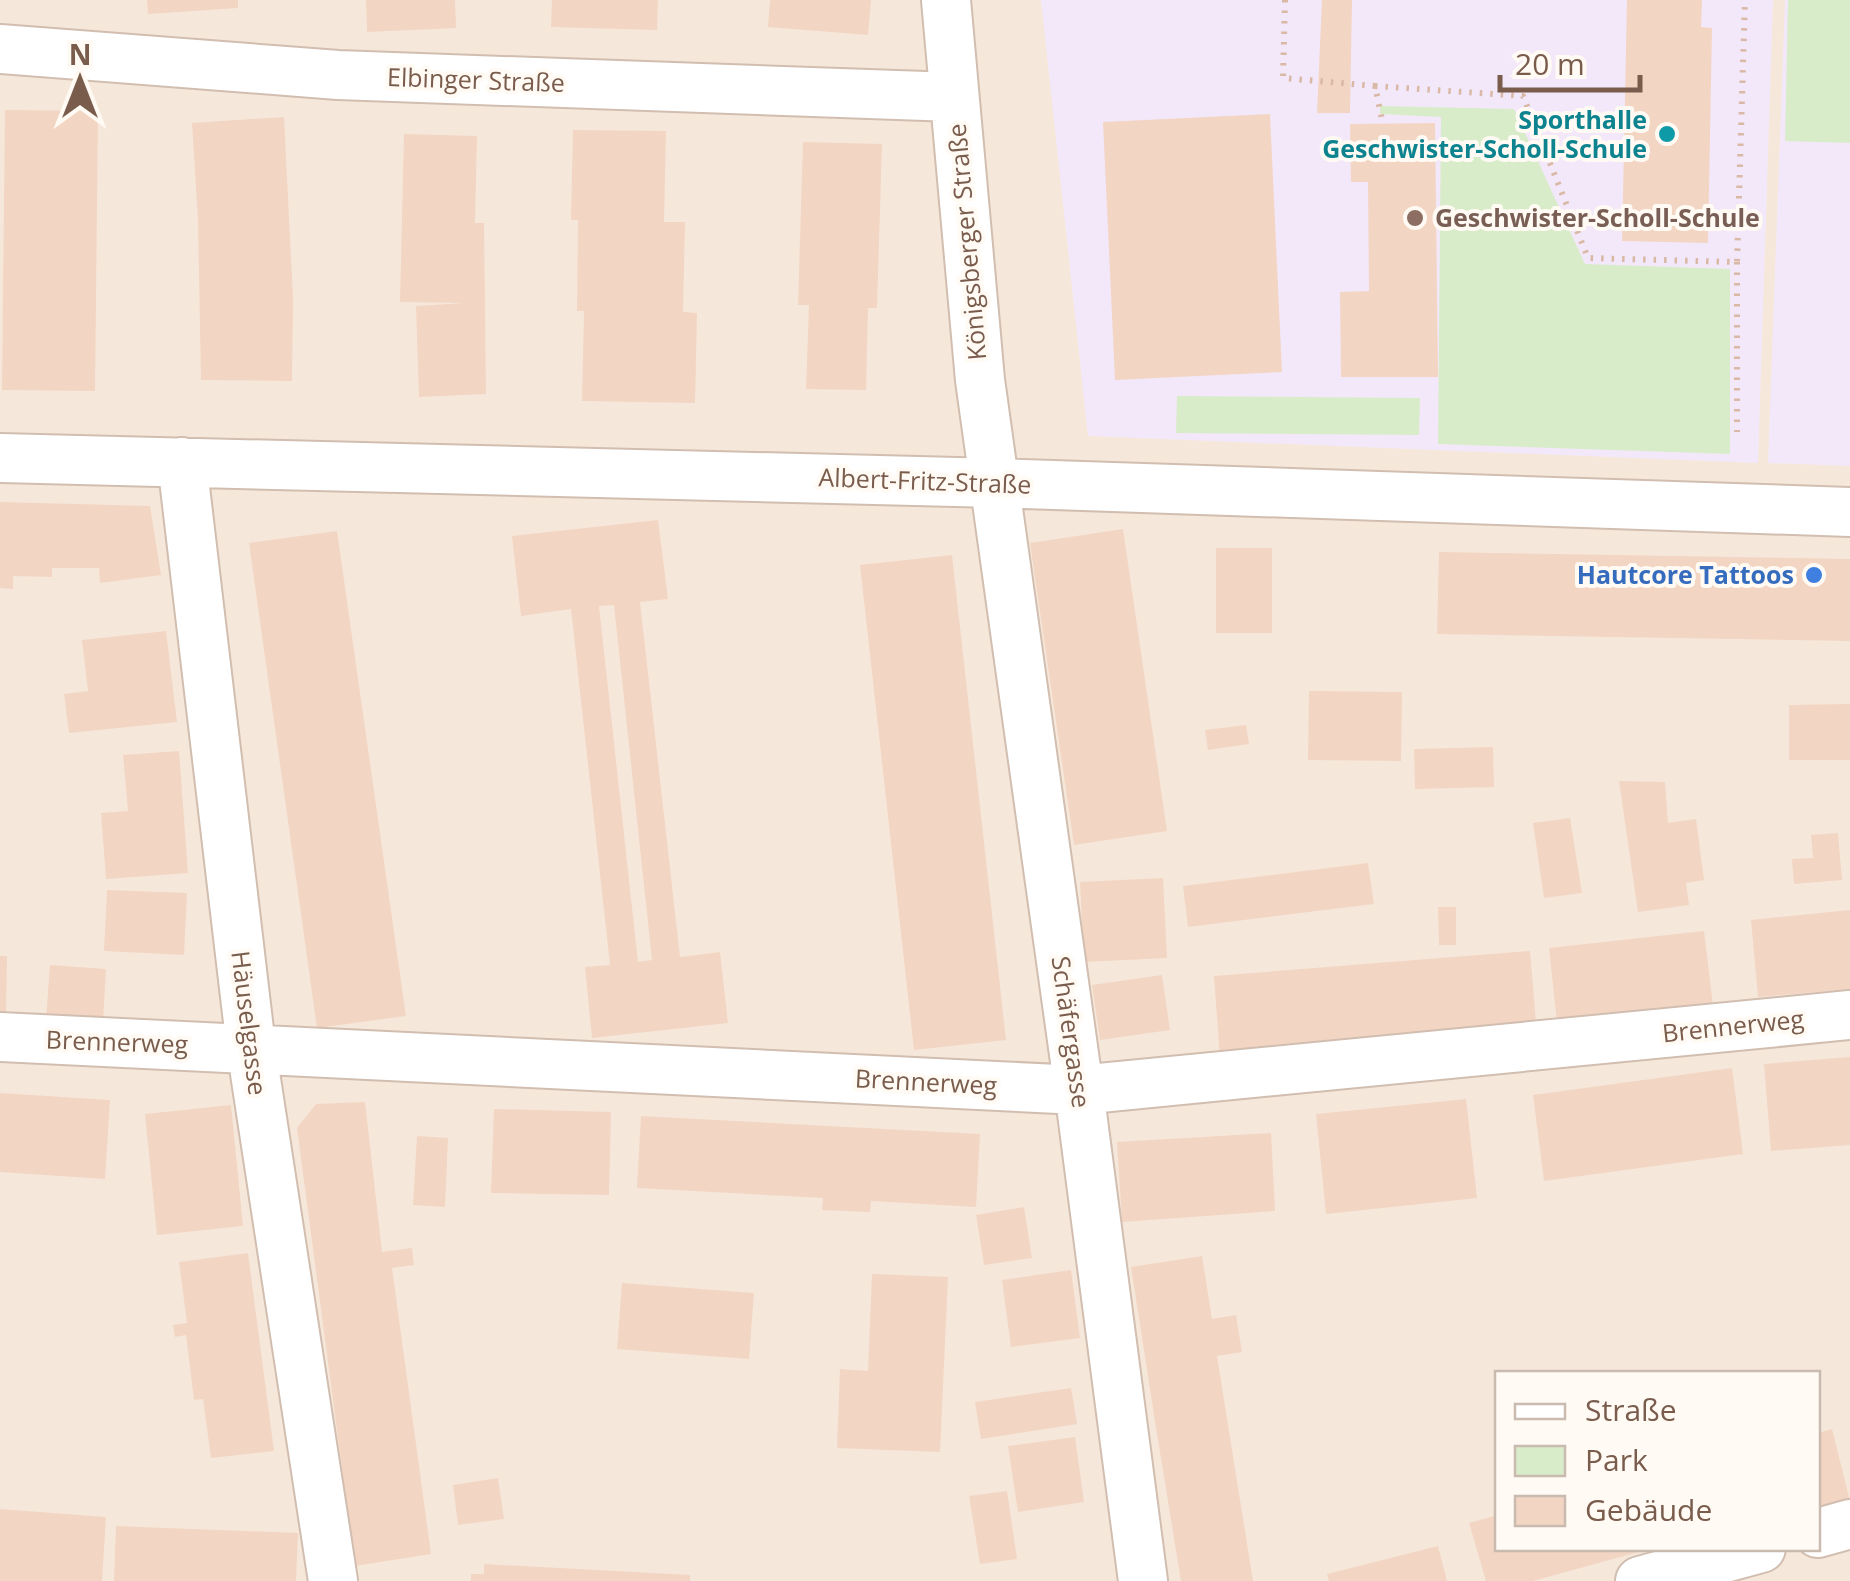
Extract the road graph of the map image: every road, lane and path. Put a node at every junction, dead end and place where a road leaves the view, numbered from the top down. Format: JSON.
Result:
{"nodes":[{"id":1,"x":946,"y":0,"type":"edge"},
{"id":2,"x":1284,"y":0,"type":"edge"},
{"id":3,"x":1745,"y":0,"type":"edge"},
{"id":4,"x":0,"y":49,"type":"edge"},
{"id":5,"x":1375,"y":86,"type":"junction"},
{"id":6,"x":954,"y":97,"type":"junction"},
{"id":7,"x":1383,"y":124,"type":"dead end"},
{"id":8,"x":1736,"y":262,"type":"junction"},
{"id":9,"x":1736,"y":432,"type":"dead end"},
{"id":10,"x":0,"y":458,"type":"edge"},
{"id":11,"x":182,"y":462,"type":"junction"},
{"id":12,"x":996,"y":482,"type":"junction"},
{"id":13,"x":1850,"y":512,"type":"edge"},
{"id":14,"x":1850,"y":1014,"type":"edge"},
{"id":15,"x":0,"y":1037,"type":"edge"},
{"id":16,"x":251,"y":1048,"type":"junction"},
{"id":17,"x":1079,"y":1090,"type":"junction"},
{"id":18,"x":1850,"y":1524,"type":"edge"},
{"id":19,"x":1820,"y":1532,"type":"edge"},
{"id":20,"x":1749,"y":1551,"type":"edge"},
{"id":21,"x":333,"y":1581,"type":"edge"},
{"id":22,"x":1143,"y":1581,"type":"edge"},
{"id":23,"x":1640,"y":1581,"type":"edge"}],
"edges":[{"from":1,"to":6,"type":"street","name":"Königsberger Straße"},
{"from":2,"to":5,"type":"path"},
{"from":3,"to":8,"type":"path"},
{"from":4,"to":6,"type":"street","name":"Elbinger Straße"},
{"from":5,"to":7,"type":"path"},
{"from":5,"to":8,"type":"path"},
{"from":6,"to":12,"type":"street","name":"Königsberger Straße"},
{"from":8,"to":9,"type":"path"},
{"from":10,"to":11,"type":"street","name":"Albert-Fritz-Straße"},
{"from":11,"to":12,"type":"street","name":"Albert-Fritz-Straße"},
{"from":11,"to":16,"type":"street","name":"Häuselgasse"},
{"from":12,"to":13,"type":"street","name":"Albert-Fritz-Straße"},
{"from":12,"to":17,"type":"street","name":"Schäfergasse"},
{"from":14,"to":17,"type":"street","name":"Brennerweg"},
{"from":15,"to":16,"type":"street","name":"Brennerweg"},
{"from":16,"to":17,"type":"street","name":"Brennerweg"},
{"from":16,"to":21,"type":"street","name":"Häuselgasse"},
{"from":17,"to":22,"type":"street","name":"Schäfergasse"},
{"from":18,"to":19,"type":"street"},
{"from":20,"to":23,"type":"street"}]}
